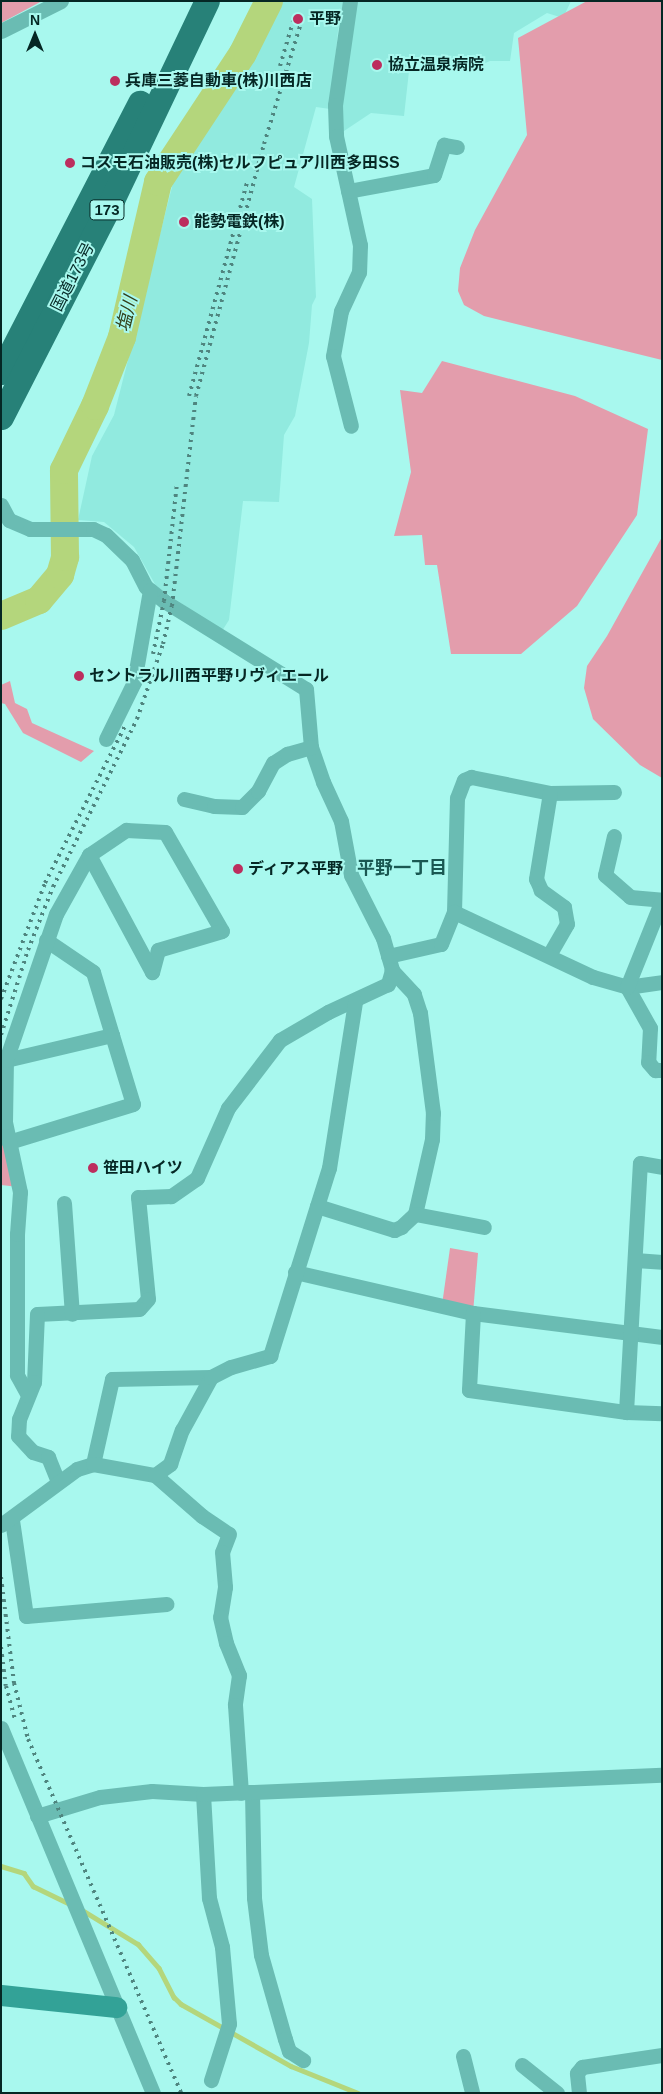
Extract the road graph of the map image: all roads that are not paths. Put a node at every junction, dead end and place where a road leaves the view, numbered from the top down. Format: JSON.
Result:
{"nodes":[{"id":1,"x":61,"y":1,"type":"edge"},
{"id":2,"x":192,"y":1,"type":"edge"},
{"id":3,"x":207,"y":1,"type":"edge"},
{"id":4,"x":350,"y":1,"type":"edge"},
{"id":5,"x":1,"y":31,"type":"edge"},
{"id":6,"x":457,"y":147,"type":"dead end"},
{"id":7,"x":348,"y":191,"type":"junction"},
{"id":8,"x":1,"y":372,"type":"edge"},
{"id":9,"x":1,"y":417,"type":"edge"},
{"id":10,"x":351,"y":426,"type":"dead end"},
{"id":11,"x":1,"y":505,"type":"edge"},
{"id":12,"x":150,"y":590,"type":"junction"},
{"id":13,"x":106,"y":739,"type":"dead end"},
{"id":14,"x":311,"y":747,"type":"junction"},
{"id":15,"x":614,"y":792,"type":"dead end"},
{"id":16,"x":550,"y":793,"type":"junction"},
{"id":17,"x":184,"y":799,"type":"dead end"},
{"id":18,"x":614,"y":836,"type":"dead end"},
{"id":19,"x":89,"y":855,"type":"junction"},
{"id":20,"x":662,"y":900,"type":"edge"},
{"id":21,"x":454,"y":912,"type":"junction"},
{"id":22,"x":46,"y":940,"type":"junction"},
{"id":23,"x":549,"y":955,"type":"junction"},
{"id":24,"x":390,"y":963,"type":"junction"},
{"id":25,"x":662,"y":982,"type":"edge"},
{"id":26,"x":626,"y":987,"type":"junction"},
{"id":27,"x":354,"y":1002,"type":"junction"},
{"id":28,"x":112,"y":1034,"type":"junction"},
{"id":29,"x":6,"y":1060,"type":"junction"},
{"id":30,"x":662,"y":1070,"type":"edge"},
{"id":31,"x":9,"y":1142,"type":"junction"},
{"id":32,"x":662,"y":1167,"type":"edge"},
{"id":33,"x":64,"y":1203,"type":"dead end"},
{"id":34,"x":317,"y":1206,"type":"junction"},
{"id":35,"x":415,"y":1214,"type":"junction"},
{"id":36,"x":484,"y":1227,"type":"dead end"},
{"id":37,"x":635,"y":1260,"type":"junction"},
{"id":38,"x":662,"y":1262,"type":"edge"},
{"id":39,"x":295,"y":1272,"type":"junction"},
{"id":40,"x":473,"y":1313,"type":"junction"},
{"id":41,"x":72,"y":1314,"type":"junction"},
{"id":42,"x":631,"y":1334,"type":"junction"},
{"id":43,"x":662,"y":1337,"type":"edge"},
{"id":44,"x":210,"y":1377,"type":"junction"},
{"id":45,"x":28,"y":1395,"type":"junction"},
{"id":46,"x":626,"y":1412,"type":"junction"},
{"id":47,"x":662,"y":1413,"type":"edge"},
{"id":48,"x":93,"y":1464,"type":"junction"},
{"id":49,"x":156,"y":1475,"type":"junction"},
{"id":50,"x":58,"y":1482,"type":"junction"},
{"id":51,"x":7,"y":1522,"type":"edge"},
{"id":52,"x":166,"y":1604,"type":"dead end"},
{"id":53,"x":1,"y":1728,"type":"edge"},
{"id":54,"x":662,"y":1775,"type":"edge"},
{"id":55,"x":246,"y":1792,"type":"junction"},
{"id":56,"x":203,"y":1794,"type":"junction"},
{"id":57,"x":37,"y":1816,"type":"junction"},
{"id":58,"x":1,"y":1995,"type":"edge"},
{"id":59,"x":116,"y":2008,"type":"junction"},
{"id":60,"x":662,"y":2055,"type":"edge"},
{"id":61,"x":463,"y":2056,"type":"dead end"},
{"id":62,"x":303,"y":2060,"type":"dead end"},
{"id":63,"x":522,"y":2065,"type":"dead end"},
{"id":64,"x":218,"y":2073,"type":"dead end"},
{"id":65,"x":153,"y":2093,"type":"edge"},
{"id":66,"x":472,"y":2093,"type":"edge"},
{"id":67,"x":557,"y":2093,"type":"edge"},
{"id":68,"x":579,"y":2093,"type":"edge"}],
"edges":[{"from":1,"to":5,"type":"street"},
{"from":2,"to":8,"type":"highway","name":"国道173号","number":"173"},
{"from":3,"to":9,"type":"highway","name":"国道173号","number":"173"},
{"from":4,"to":7,"type":"street"},
{"from":6,"to":7,"type":"street"},
{"from":7,"to":10,"type":"street"},
{"from":11,"to":12,"type":"street"},
{"from":12,"to":13,"type":"street"},
{"from":12,"to":14,"type":"street"},
{"from":14,"to":17,"type":"street"},
{"from":14,"to":24,"type":"street"},
{"from":15,"to":16,"type":"street"},
{"from":16,"to":21,"type":"street"},
{"from":16,"to":23,"type":"street"},
{"from":18,"to":20,"type":"street"},
{"from":19,"to":19,"type":"street"},
{"from":19,"to":22,"type":"street"},
{"from":20,"to":26,"type":"street"},
{"from":21,"to":23,"type":"street"},
{"from":21,"to":24,"type":"street"},
{"from":22,"to":28,"type":"street"},
{"from":22,"to":29,"type":"street"},
{"from":23,"to":26,"type":"street"},
{"from":24,"to":27,"type":"street"},
{"from":24,"to":35,"type":"street"},
{"from":25,"to":26,"type":"street"},
{"from":26,"to":30,"type":"street"},
{"from":27,"to":34,"type":"street"},
{"from":27,"to":41,"type":"street"},
{"from":28,"to":29,"type":"street"},
{"from":28,"to":31,"type":"street"},
{"from":29,"to":31,"type":"street"},
{"from":31,"to":45,"type":"street"},
{"from":32,"to":37,"type":"street"},
{"from":33,"to":41,"type":"street"},
{"from":34,"to":35,"type":"street"},
{"from":34,"to":39,"type":"street"},
{"from":35,"to":36,"type":"street"},
{"from":37,"to":38,"type":"street"},
{"from":37,"to":42,"type":"street"},
{"from":39,"to":40,"type":"street"},
{"from":39,"to":44,"type":"street"},
{"from":40,"to":42,"type":"street"},
{"from":40,"to":46,"type":"street"},
{"from":41,"to":45,"type":"street"},
{"from":42,"to":43,"type":"street"},
{"from":42,"to":46,"type":"street"},
{"from":44,"to":48,"type":"street"},
{"from":44,"to":49,"type":"street"},
{"from":45,"to":50,"type":"street"},
{"from":46,"to":47,"type":"street"},
{"from":48,"to":49,"type":"street"},
{"from":48,"to":50,"type":"street"},
{"from":49,"to":55,"type":"street"},
{"from":50,"to":51,"type":"street"},
{"from":51,"to":52,"type":"street"},
{"from":53,"to":57,"type":"street"},
{"from":54,"to":55,"type":"street"},
{"from":55,"to":56,"type":"street"},
{"from":55,"to":62,"type":"street"},
{"from":56,"to":57,"type":"street"},
{"from":56,"to":64,"type":"street"},
{"from":57,"to":59,"type":"street"},
{"from":58,"to":59,"type":"main road"},
{"from":59,"to":65,"type":"street"},
{"from":60,"to":68,"type":"street"},
{"from":61,"to":66,"type":"street"},
{"from":63,"to":67,"type":"street"}]}
